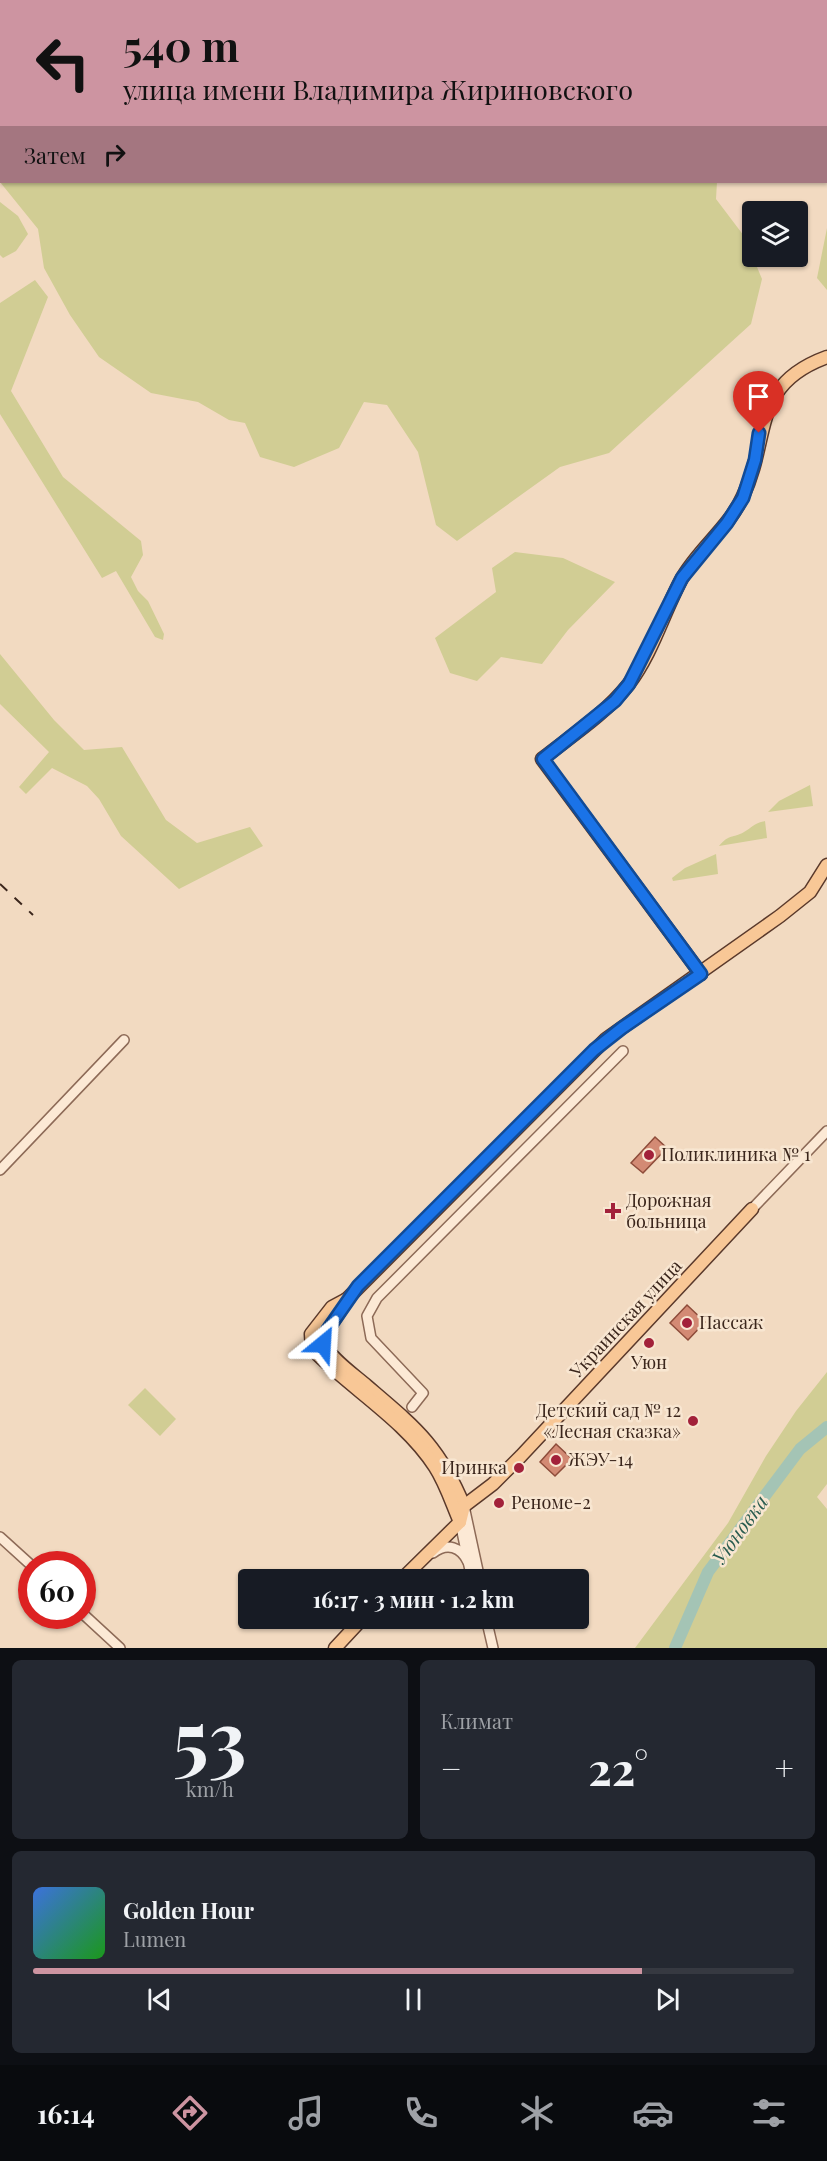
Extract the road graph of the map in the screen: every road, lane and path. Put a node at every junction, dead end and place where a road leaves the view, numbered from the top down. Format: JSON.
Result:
{"nodes":[{"id":1,"x":827,"y":357,"type":"edge"},
{"id":2,"x":827,"y":865,"type":"edge"},
{"id":3,"x":701,"y":974,"type":"junction"},
{"id":4,"x":124,"y":1040,"type":"dead end"},
{"id":5,"x":623,"y":1051,"type":"dead end"},
{"id":6,"x":827,"y":1131,"type":"edge"},
{"id":7,"x":0,"y":1170,"type":"edge"},
{"id":8,"x":752,"y":1209,"type":"joint"},
{"id":9,"x":347,"y":1299,"type":"junction"},
{"id":10,"x":412,"y":1407,"type":"dead end"},
{"id":11,"x":444,"y":1461,"type":"junction"},
{"id":12,"x":504,"y":1473,"type":"junction"},
{"id":13,"x":464,"y":1506,"type":"junction"},
{"id":14,"x":460,"y":1522,"type":"junction"},
{"id":15,"x":0,"y":1537,"type":"edge"},
{"id":16,"x":18,"y":1553,"type":"edge"},
{"id":17,"x":468,"y":1562,"type":"junction"},
{"id":18,"x":412,"y":1569,"type":"edge"},
{"id":19,"x":414,"y":1569,"type":"edge"},
{"id":20,"x":470,"y":1569,"type":"edge"},
{"id":21,"x":478,"y":1569,"type":"edge"},
{"id":22,"x":96,"y":1626,"type":"edge"},
{"id":23,"x":353,"y":1629,"type":"edge"},
{"id":24,"x":489,"y":1629,"type":"edge"},
{"id":25,"x":120,"y":1648,"type":"edge"},
{"id":26,"x":335,"y":1648,"type":"edge"},
{"id":27,"x":493,"y":1648,"type":"edge"}],
"edges":[{"from":1,"to":3,"type":"main road"},
{"from":2,"to":3,"type":"main road"},
{"from":3,"to":9,"type":"main road"},
{"from":4,"to":7,"type":"street"},
{"from":5,"to":10,"type":"street"},
{"from":6,"to":8,"type":"street","name":"Украинская улица"},
{"from":8,"to":12,"type":"main road","name":"Украинская улица"},
{"from":9,"to":11,"type":"main road"},
{"from":9,"to":14,"type":"main road"},
{"from":11,"to":12,"type":"street"},
{"from":11,"to":13,"type":"main road"},
{"from":12,"to":13,"type":"main road","name":"Украинская улица"},
{"from":13,"to":14,"type":"main road"},
{"from":13,"to":21,"type":"street"},
{"from":14,"to":17,"type":"street"},
{"from":14,"to":18,"type":"main road"},
{"from":15,"to":16,"type":"street"},
{"from":17,"to":19,"type":"street"},
{"from":17,"to":20,"type":"street"},
{"from":22,"to":25,"type":"street"},
{"from":23,"to":26,"type":"main road"},
{"from":24,"to":27,"type":"street"}]}
